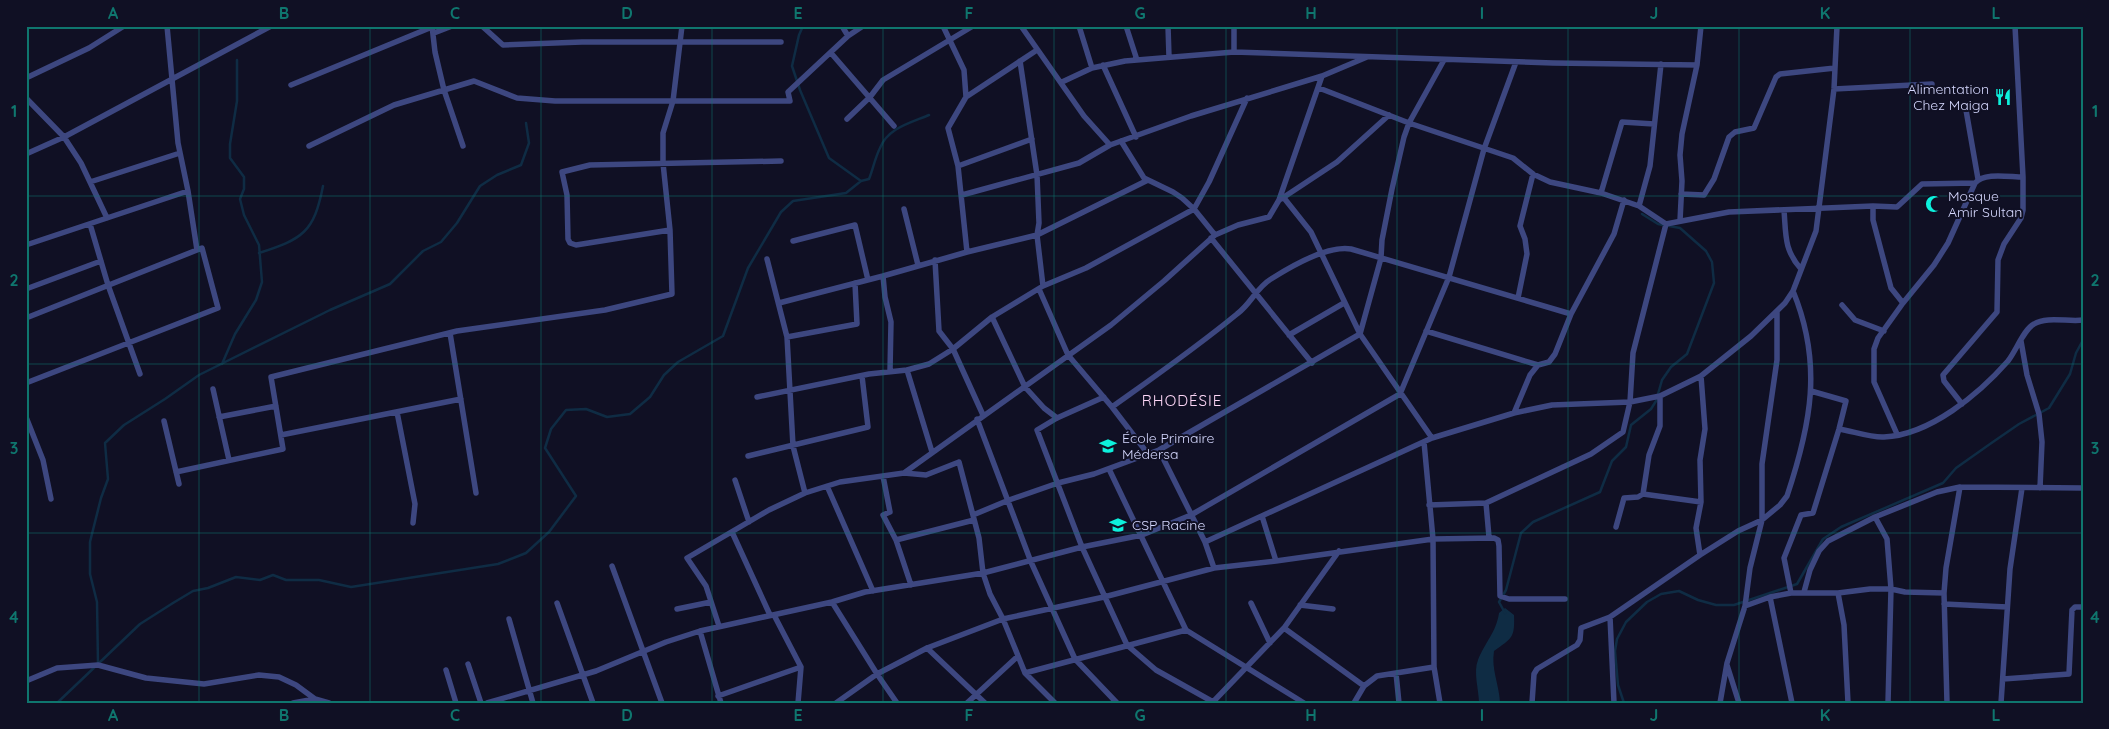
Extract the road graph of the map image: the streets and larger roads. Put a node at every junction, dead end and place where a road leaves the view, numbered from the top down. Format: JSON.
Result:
{"nodes":[{"id":1,"x":124,"y":26,"type":"edge"},
{"id":2,"x":167,"y":26,"type":"edge"},
{"id":3,"x":271,"y":26,"type":"edge"},
{"id":4,"x":452,"y":26,"type":"edge"},
{"id":5,"x":482,"y":26,"type":"edge"},
{"id":6,"x":682,"y":26,"type":"edge"},
{"id":7,"x":842,"y":26,"type":"edge"},
{"id":8,"x":863,"y":26,"type":"edge"},
{"id":9,"x":943,"y":26,"type":"edge"},
{"id":10,"x":973,"y":26,"type":"edge"},
{"id":11,"x":1021,"y":26,"type":"edge"},
{"id":12,"x":1079,"y":26,"type":"edge"},
{"id":13,"x":1126,"y":26,"type":"edge"},
{"id":14,"x":1168,"y":26,"type":"edge"},
{"id":15,"x":1234,"y":26,"type":"edge"},
{"id":16,"x":1700,"y":26,"type":"edge"},
{"id":17,"x":1837,"y":26,"type":"edge"},
{"id":18,"x":2015,"y":26,"type":"edge"},
{"id":19,"x":433,"y":29,"type":"edge"},
{"id":20,"x":848,"y":36,"type":"junction"},
{"id":21,"x":951,"y":41,"type":"junction"},
{"id":22,"x":780,"y":42,"type":"dead end"},
{"id":23,"x":681,"y":43,"type":"junction"},
{"id":24,"x":1037,"y":50,"type":"junction"},
{"id":25,"x":1234,"y":52,"type":"junction"},
{"id":26,"x":831,"y":53,"type":"junction"},
{"id":27,"x":1369,"y":56,"type":"junction"},
{"id":28,"x":1169,"y":57,"type":"junction"},
{"id":29,"x":1137,"y":60,"type":"junction"},
{"id":30,"x":1444,"y":60,"type":"junction"},
{"id":31,"x":1020,"y":61,"type":"junction"},
{"id":32,"x":1516,"y":62,"type":"junction"},
{"id":33,"x":1661,"y":64,"type":"junction"},
{"id":34,"x":1103,"y":65,"type":"junction"},
{"id":35,"x":1697,"y":65,"type":"junction"},
{"id":36,"x":1092,"y":68,"type":"junction"},
{"id":37,"x":1835,"y":68,"type":"junction"},
{"id":38,"x":1322,"y":76,"type":"junction"},
{"id":39,"x":26,"y":78,"type":"edge"},
{"id":40,"x":171,"y":79,"type":"junction"},
{"id":41,"x":1062,"y":82,"type":"junction"},
{"id":42,"x":1932,"y":84,"type":"dead end"},
{"id":43,"x":291,"y":85,"type":"dead end"},
{"id":44,"x":1319,"y":88,"type":"junction"},
{"id":45,"x":1834,"y":89,"type":"junction"},
{"id":46,"x":444,"y":90,"type":"junction"},
{"id":47,"x":870,"y":97,"type":"junction"},
{"id":48,"x":966,"y":97,"type":"junction"},
{"id":49,"x":26,"y":98,"type":"edge"},
{"id":50,"x":1247,"y":98,"type":"junction"},
{"id":51,"x":673,"y":101,"type":"junction"},
{"id":52,"x":1966,"y":110,"type":"dead end"},
{"id":53,"x":1389,"y":115,"type":"junction"},
{"id":54,"x":847,"y":119,"type":"dead end"},
{"id":55,"x":1409,"y":123,"type":"junction"},
{"id":56,"x":1654,"y":124,"type":"junction"},
{"id":57,"x":894,"y":126,"type":"dead end"},
{"id":58,"x":64,"y":137,"type":"junction"},
{"id":59,"x":1136,"y":137,"type":"junction"},
{"id":60,"x":1032,"y":139,"type":"junction"},
{"id":61,"x":1122,"y":141,"type":"junction"},
{"id":62,"x":1110,"y":145,"type":"junction"},
{"id":63,"x":309,"y":146,"type":"dead end"},
{"id":64,"x":463,"y":146,"type":"dead end"},
{"id":65,"x":1484,"y":149,"type":"junction"},
{"id":66,"x":180,"y":152,"type":"junction"},
{"id":67,"x":26,"y":154,"type":"edge"},
{"id":68,"x":781,"y":161,"type":"dead end"},
{"id":69,"x":663,"y":163,"type":"junction"},
{"id":70,"x":958,"y":166,"type":"junction"},
{"id":71,"x":1533,"y":174,"type":"junction"},
{"id":72,"x":1037,"y":175,"type":"junction"},
{"id":73,"x":2023,"y":177,"type":"junction"},
{"id":74,"x":1148,"y":180,"type":"junction"},
{"id":75,"x":1976,"y":181,"type":"junction"},
{"id":76,"x":90,"y":182,"type":"junction"},
{"id":77,"x":188,"y":191,"type":"junction"},
{"id":78,"x":1601,"y":194,"type":"junction"},
{"id":79,"x":1682,"y":194,"type":"junction"},
{"id":80,"x":962,"y":195,"type":"junction"},
{"id":81,"x":1282,"y":199,"type":"junction"},
{"id":82,"x":1624,"y":200,"type":"junction"},
{"id":83,"x":1639,"y":206,"type":"junction"},
{"id":84,"x":1873,"y":206,"type":"junction"},
{"id":85,"x":904,"y":209,"type":"dead end"},
{"id":86,"x":1194,"y":209,"type":"junction"},
{"id":87,"x":1818,"y":209,"type":"junction"},
{"id":88,"x":1784,"y":210,"type":"junction"},
{"id":89,"x":107,"y":218,"type":"junction"},
{"id":90,"x":1680,"y":221,"type":"junction"},
{"id":91,"x":90,"y":224,"type":"junction"},
{"id":92,"x":1666,"y":224,"type":"junction"},
{"id":93,"x":670,"y":230,"type":"junction"},
{"id":94,"x":1037,"y":235,"type":"junction"},
{"id":95,"x":1213,"y":237,"type":"junction"},
{"id":96,"x":793,"y":241,"type":"dead end"},
{"id":97,"x":26,"y":245,"type":"edge"},
{"id":98,"x":197,"y":250,"type":"junction"},
{"id":99,"x":967,"y":252,"type":"junction"},
{"id":100,"x":1322,"y":253,"type":"junction"},
{"id":101,"x":767,"y":258,"type":"dead end"},
{"id":102,"x":1381,"y":258,"type":"junction"},
{"id":103,"x":935,"y":260,"type":"junction"},
{"id":104,"x":101,"y":261,"type":"junction"},
{"id":105,"x":918,"y":265,"type":"junction"},
{"id":106,"x":1801,"y":269,"type":"junction"},
{"id":107,"x":883,"y":276,"type":"junction"},
{"id":108,"x":1449,"y":277,"type":"junction"},
{"id":109,"x":868,"y":280,"type":"junction"},
{"id":110,"x":855,"y":283,"type":"junction"},
{"id":111,"x":108,"y":285,"type":"junction"},
{"id":112,"x":1041,"y":287,"type":"junction"},
{"id":113,"x":26,"y":289,"type":"edge"},
{"id":114,"x":1793,"y":291,"type":"junction"},
{"id":115,"x":1255,"y":294,"type":"junction"},
{"id":116,"x":1518,"y":298,"type":"junction"},
{"id":117,"x":779,"y":303,"type":"junction"},
{"id":118,"x":1344,"y":303,"type":"junction"},
{"id":119,"x":1903,"y":303,"type":"junction"},
{"id":120,"x":1842,"y":305,"type":"dead end"},
{"id":121,"x":1777,"y":312,"type":"junction"},
{"id":122,"x":1571,"y":314,"type":"junction"},
{"id":123,"x":992,"y":317,"type":"junction"},
{"id":124,"x":26,"y":318,"type":"edge"},
{"id":125,"x":2083,"y":320,"type":"edge"},
{"id":126,"x":1884,"y":331,"type":"junction"},
{"id":127,"x":1426,"y":332,"type":"junction"},
{"id":128,"x":450,"y":333,"type":"junction"},
{"id":129,"x":1360,"y":334,"type":"junction"},
{"id":130,"x":1289,"y":335,"type":"junction"},
{"id":131,"x":787,"y":337,"type":"junction"},
{"id":132,"x":2021,"y":342,"type":"junction"},
{"id":133,"x":129,"y":343,"type":"junction"},
{"id":134,"x":952,"y":349,"type":"junction"},
{"id":135,"x":1068,"y":355,"type":"junction"},
{"id":136,"x":1312,"y":363,"type":"junction"},
{"id":137,"x":1538,"y":366,"type":"junction"},
{"id":138,"x":890,"y":370,"type":"junction"},
{"id":139,"x":907,"y":370,"type":"junction"},
{"id":140,"x":140,"y":374,"type":"dead end"},
{"id":141,"x":862,"y":376,"type":"junction"},
{"id":142,"x":1701,"y":376,"type":"junction"},
{"id":143,"x":26,"y":383,"type":"edge"},
{"id":144,"x":1025,"y":387,"type":"junction"},
{"id":145,"x":213,"y":389,"type":"dead end"},
{"id":146,"x":789,"y":390,"type":"junction"},
{"id":147,"x":1811,"y":391,"type":"junction"},
{"id":148,"x":1400,"y":394,"type":"junction"},
{"id":149,"x":1660,"y":396,"type":"junction"},
{"id":150,"x":757,"y":397,"type":"dead end"},
{"id":151,"x":1104,"y":397,"type":"junction"},
{"id":152,"x":461,"y":399,"type":"junction"},
{"id":153,"x":1630,"y":402,"type":"junction"},
{"id":154,"x":1962,"y":404,"type":"junction"},
{"id":155,"x":276,"y":406,"type":"junction"},
{"id":156,"x":1112,"y":407,"type":"junction"},
{"id":157,"x":398,"y":412,"type":"junction"},
{"id":158,"x":1514,"y":413,"type":"junction"},
{"id":159,"x":983,"y":415,"type":"junction"},
{"id":160,"x":26,"y":417,"type":"edge"},
{"id":161,"x":219,"y":417,"type":"junction"},
{"id":162,"x":1057,"y":418,"type":"junction"},
{"id":163,"x":978,"y":419,"type":"junction"},
{"id":164,"x":164,"y":421,"type":"dead end"},
{"id":165,"x":1839,"y":429,"type":"junction"},
{"id":166,"x":1897,"y":434,"type":"junction"},
{"id":167,"x":281,"y":436,"type":"junction"},
{"id":168,"x":1432,"y":438,"type":"junction"},
{"id":169,"x":1424,"y":442,"type":"junction"},
{"id":170,"x":793,"y":446,"type":"junction"},
{"id":171,"x":1159,"y":450,"type":"junction"},
{"id":172,"x":932,"y":452,"type":"junction"},
{"id":173,"x":1148,"y":454,"type":"junction"},
{"id":174,"x":748,"y":456,"type":"dead end"},
{"id":175,"x":229,"y":460,"type":"junction"},
{"id":176,"x":1109,"y":468,"type":"junction"},
{"id":177,"x":176,"y":472,"type":"junction"},
{"id":178,"x":904,"y":473,"type":"junction"},
{"id":179,"x":883,"y":476,"type":"junction"},
{"id":180,"x":735,"y":480,"type":"dead end"},
{"id":181,"x":1058,"y":483,"type":"junction"},
{"id":182,"x":179,"y":484,"type":"dead end"},
{"id":183,"x":827,"y":486,"type":"junction"},
{"id":184,"x":1960,"y":487,"type":"junction"},
{"id":185,"x":2022,"y":488,"type":"junction"},
{"id":186,"x":2040,"y":488,"type":"junction"},
{"id":187,"x":2083,"y":488,"type":"edge"},
{"id":188,"x":476,"y":493,"type":"dead end"},
{"id":189,"x":805,"y":493,"type":"junction"},
{"id":190,"x":1643,"y":494,"type":"junction"},
{"id":191,"x":52,"y":499,"type":"dead end"},
{"id":192,"x":1009,"y":500,"type":"junction"},
{"id":193,"x":1702,"y":502,"type":"junction"},
{"id":194,"x":1486,"y":503,"type":"junction"},
{"id":195,"x":1429,"y":505,"type":"junction"},
{"id":196,"x":1191,"y":515,"type":"junction"},
{"id":197,"x":1262,"y":516,"type":"junction"},
{"id":198,"x":1875,"y":517,"type":"junction"},
{"id":199,"x":973,"y":518,"type":"junction"},
{"id":200,"x":1762,"y":520,"type":"junction"},
{"id":201,"x":749,"y":522,"type":"junction"},
{"id":202,"x":413,"y":523,"type":"dead end"},
{"id":203,"x":1616,"y":527,"type":"dead end"},
{"id":204,"x":732,"y":532,"type":"junction"},
{"id":205,"x":1142,"y":535,"type":"junction"},
{"id":206,"x":1490,"y":537,"type":"junction"},
{"id":207,"x":1433,"y":539,"type":"junction"},
{"id":208,"x":896,"y":540,"type":"junction"},
{"id":209,"x":1205,"y":542,"type":"junction"},
{"id":210,"x":1082,"y":547,"type":"junction"},
{"id":211,"x":1339,"y":551,"type":"junction"},
{"id":212,"x":1700,"y":554,"type":"junction"},
{"id":213,"x":1276,"y":561,"type":"junction"},
{"id":214,"x":1031,"y":562,"type":"junction"},
{"id":215,"x":612,"y":566,"type":"dead end"},
{"id":216,"x":1214,"y":568,"type":"junction"},
{"id":217,"x":983,"y":573,"type":"junction"},
{"id":218,"x":1162,"y":582,"type":"junction"},
{"id":219,"x":911,"y":585,"type":"junction"},
{"id":220,"x":1891,"y":589,"type":"junction"},
{"id":221,"x":873,"y":591,"type":"junction"},
{"id":222,"x":1804,"y":592,"type":"junction"},
{"id":223,"x":1791,"y":593,"type":"junction"},
{"id":224,"x":1838,"y":593,"type":"junction"},
{"id":225,"x":1944,"y":593,"type":"junction"},
{"id":226,"x":1104,"y":597,"type":"junction"},
{"id":227,"x":1770,"y":597,"type":"junction"},
{"id":228,"x":1565,"y":599,"type":"dead end"},
{"id":229,"x":711,"y":602,"type":"junction"},
{"id":230,"x":832,"y":602,"type":"junction"},
{"id":231,"x":557,"y":603,"type":"dead end"},
{"id":232,"x":1251,"y":604,"type":"dead end"},
{"id":233,"x":1944,"y":604,"type":"junction"},
{"id":234,"x":1300,"y":605,"type":"junction"},
{"id":235,"x":1745,"y":606,"type":"junction"},
{"id":236,"x":2007,"y":607,"type":"junction"},
{"id":237,"x":2083,"y":607,"type":"edge"},
{"id":238,"x":1053,"y":608,"type":"junction"},
{"id":239,"x":677,"y":609,"type":"dead end"},
{"id":240,"x":1333,"y":609,"type":"dead end"},
{"id":241,"x":772,"y":615,"type":"junction"},
{"id":242,"x":1610,"y":617,"type":"junction"},
{"id":243,"x":509,"y":619,"type":"dead end"},
{"id":244,"x":1003,"y":619,"type":"junction"},
{"id":245,"x":719,"y":626,"type":"junction"},
{"id":246,"x":1284,"y":628,"type":"junction"},
{"id":247,"x":1186,"y":630,"type":"junction"},
{"id":248,"x":700,"y":631,"type":"junction"},
{"id":249,"x":1270,"y":643,"type":"junction"},
{"id":250,"x":1127,"y":645,"type":"junction"},
{"id":251,"x":927,"y":648,"type":"junction"},
{"id":252,"x":645,"y":651,"type":"junction"},
{"id":253,"x":1018,"y":656,"type":"junction"},
{"id":254,"x":1075,"y":659,"type":"junction"},
{"id":255,"x":1727,"y":663,"type":"junction"},
{"id":256,"x":468,"y":664,"type":"dead end"},
{"id":257,"x":801,"y":667,"type":"junction"},
{"id":258,"x":1434,"y":667,"type":"junction"},
{"id":259,"x":1246,"y":668,"type":"junction"},
{"id":260,"x":446,"y":670,"type":"dead end"},
{"id":261,"x":1025,"y":673,"type":"junction"},
{"id":262,"x":583,"y":674,"type":"junction"},
{"id":263,"x":877,"y":674,"type":"junction"},
{"id":264,"x":1396,"y":674,"type":"junction"},
{"id":265,"x":2003,"y":679,"type":"junction"},
{"id":266,"x":26,"y":681,"type":"edge"},
{"id":267,"x":1364,"y":686,"type":"junction"},
{"id":268,"x":528,"y":690,"type":"junction"},
{"id":269,"x":976,"y":694,"type":"junction"},
{"id":270,"x":718,"y":696,"type":"junction"},
{"id":271,"x":315,"y":699,"type":"junction"},
{"id":272,"x":1213,"y":702,"type":"edge"},
{"id":273,"x":293,"y":703,"type":"edge"},
{"id":274,"x":329,"y":703,"type":"edge"},
{"id":275,"x":456,"y":703,"type":"edge"},
{"id":276,"x":481,"y":703,"type":"edge"},
{"id":277,"x":487,"y":703,"type":"edge"},
{"id":278,"x":533,"y":703,"type":"edge"},
{"id":279,"x":593,"y":703,"type":"edge"},
{"id":280,"x":662,"y":703,"type":"edge"},
{"id":281,"x":721,"y":703,"type":"edge"},
{"id":282,"x":798,"y":703,"type":"edge"},
{"id":283,"x":836,"y":703,"type":"edge"},
{"id":284,"x":897,"y":703,"type":"edge"},
{"id":285,"x":967,"y":703,"type":"edge"},
{"id":286,"x":985,"y":703,"type":"edge"},
{"id":287,"x":1055,"y":703,"type":"edge"},
{"id":288,"x":1117,"y":703,"type":"edge"},
{"id":289,"x":1304,"y":703,"type":"edge"},
{"id":290,"x":1354,"y":703,"type":"edge"},
{"id":291,"x":1399,"y":703,"type":"edge"},
{"id":292,"x":1440,"y":703,"type":"edge"},
{"id":293,"x":1532,"y":703,"type":"edge"},
{"id":294,"x":1614,"y":703,"type":"edge"},
{"id":295,"x":1720,"y":703,"type":"edge"},
{"id":296,"x":1739,"y":703,"type":"edge"},
{"id":297,"x":1792,"y":703,"type":"edge"},
{"id":298,"x":1848,"y":703,"type":"edge"},
{"id":299,"x":1888,"y":703,"type":"edge"},
{"id":300,"x":1947,"y":703,"type":"edge"},
{"id":301,"x":2001,"y":703,"type":"edge"}],
"edges":[{"from":1,"to":39,"type":"street"},
{"from":2,"to":40,"type":"street"},
{"from":3,"to":40,"type":"street"},
{"from":4,"to":19,"type":"street"},
{"from":5,"to":23,"type":"street"},
{"from":6,"to":23,"type":"street"},
{"from":7,"to":20,"type":"street"},
{"from":8,"to":20,"type":"street"},
{"from":9,"to":21,"type":"street"},
{"from":10,"to":21,"type":"street"},
{"from":11,"to":24,"type":"street"},
{"from":12,"to":36,"type":"street"},
{"from":13,"to":29,"type":"street"},
{"from":14,"to":28,"type":"street"},
{"from":15,"to":25,"type":"street"},
{"from":16,"to":35,"type":"street"},
{"from":17,"to":37,"type":"street"},
{"from":18,"to":73,"type":"street"},
{"from":19,"to":43,"type":"street"},
{"from":19,"to":46,"type":"street"},
{"from":20,"to":26,"type":"street"},
{"from":21,"to":47,"type":"street"},
{"from":21,"to":48,"type":"street"},
{"from":22,"to":23,"type":"street"},
{"from":23,"to":51,"type":"street"},
{"from":24,"to":31,"type":"street"},
{"from":24,"to":41,"type":"street"},
{"from":25,"to":27,"type":"street"},
{"from":25,"to":28,"type":"street"},
{"from":26,"to":47,"type":"street"},
{"from":26,"to":51,"type":"street"},
{"from":27,"to":30,"type":"street"},
{"from":27,"to":38,"type":"street"},
{"from":28,"to":29,"type":"street"},
{"from":29,"to":34,"type":"street"},
{"from":30,"to":32,"type":"street"},
{"from":30,"to":55,"type":"street"},
{"from":31,"to":48,"type":"street"},
{"from":31,"to":60,"type":"street"},
{"from":32,"to":33,"type":"street"},
{"from":32,"to":65,"type":"street"},
{"from":33,"to":35,"type":"street"},
{"from":33,"to":56,"type":"street"},
{"from":34,"to":36,"type":"street"},
{"from":34,"to":59,"type":"street"},
{"from":35,"to":79,"type":"street"},
{"from":36,"to":41,"type":"street"},
{"from":37,"to":45,"type":"street"},
{"from":37,"to":79,"type":"street"},
{"from":38,"to":44,"type":"street"},
{"from":38,"to":50,"type":"street"},
{"from":40,"to":58,"type":"street"},
{"from":40,"to":66,"type":"street"},
{"from":41,"to":62,"type":"street"},
{"from":42,"to":45,"type":"street"},
{"from":44,"to":53,"type":"street"},
{"from":44,"to":81,"type":"street"},
{"from":45,"to":87,"type":"street"},
{"from":46,"to":51,"type":"street"},
{"from":46,"to":63,"type":"street"},
{"from":46,"to":64,"type":"street"},
{"from":47,"to":54,"type":"street"},
{"from":47,"to":57,"type":"street"},
{"from":48,"to":70,"type":"street"},
{"from":49,"to":58,"type":"street"},
{"from":50,"to":59,"type":"street"},
{"from":50,"to":86,"type":"street"},
{"from":51,"to":69,"type":"street"},
{"from":52,"to":75,"type":"street"},
{"from":53,"to":55,"type":"street"},
{"from":53,"to":81,"type":"street"},
{"from":55,"to":65,"type":"street"},
{"from":55,"to":102,"type":"street"},
{"from":56,"to":78,"type":"street"},
{"from":56,"to":83,"type":"street"},
{"from":58,"to":67,"type":"street"},
{"from":58,"to":76,"type":"street"},
{"from":59,"to":61,"type":"street"},
{"from":60,"to":70,"type":"street"},
{"from":60,"to":72,"type":"street"},
{"from":61,"to":62,"type":"street"},
{"from":61,"to":74,"type":"street"},
{"from":62,"to":72,"type":"street"},
{"from":65,"to":71,"type":"street"},
{"from":65,"to":108,"type":"street"},
{"from":66,"to":76,"type":"street"},
{"from":66,"to":77,"type":"street"},
{"from":68,"to":69,"type":"street"},
{"from":69,"to":93,"type":"street"},
{"from":69,"to":93,"type":"street"},
{"from":70,"to":80,"type":"street"},
{"from":71,"to":78,"type":"street"},
{"from":71,"to":116,"type":"street"},
{"from":72,"to":80,"type":"street"},
{"from":72,"to":94,"type":"street"},
{"from":73,"to":75,"type":"street"},
{"from":73,"to":154,"type":"street"},
{"from":74,"to":86,"type":"street"},
{"from":74,"to":94,"type":"street"},
{"from":75,"to":84,"type":"street"},
{"from":75,"to":119,"type":"street"},
{"from":76,"to":89,"type":"street"},
{"from":77,"to":89,"type":"street"},
{"from":77,"to":98,"type":"street"},
{"from":78,"to":82,"type":"street"},
{"from":79,"to":90,"type":"street"},
{"from":80,"to":99,"type":"street"},
{"from":81,"to":95,"type":"street"},
{"from":81,"to":100,"type":"street"},
{"from":82,"to":83,"type":"street"},
{"from":82,"to":122,"type":"street"},
{"from":83,"to":92,"type":"street"},
{"from":84,"to":87,"type":"street"},
{"from":84,"to":119,"type":"street"},
{"from":85,"to":105,"type":"street"},
{"from":86,"to":95,"type":"street"},
{"from":86,"to":112,"type":"street"},
{"from":87,"to":88,"type":"street"},
{"from":87,"to":106,"type":"street"},
{"from":88,"to":90,"type":"street"},
{"from":88,"to":106,"type":"street"},
{"from":89,"to":91,"type":"street"},
{"from":90,"to":92,"type":"street"},
{"from":91,"to":97,"type":"street"},
{"from":91,"to":104,"type":"street"},
{"from":92,"to":153,"type":"street"},
{"from":93,"to":128,"type":"street"},
{"from":94,"to":99,"type":"street"},
{"from":94,"to":112,"type":"street"},
{"from":95,"to":115,"type":"street"},
{"from":95,"to":135,"type":"street"},
{"from":96,"to":109,"type":"street"},
{"from":98,"to":111,"type":"street"},
{"from":98,"to":133,"type":"street"},
{"from":99,"to":103,"type":"street"},
{"from":100,"to":102,"type":"street"},
{"from":100,"to":115,"type":"street"},
{"from":100,"to":118,"type":"street"},
{"from":101,"to":117,"type":"street"},
{"from":102,"to":108,"type":"street"},
{"from":102,"to":129,"type":"street"},
{"from":103,"to":105,"type":"street"},
{"from":103,"to":134,"type":"street"},
{"from":104,"to":111,"type":"street"},
{"from":104,"to":113,"type":"street"},
{"from":105,"to":107,"type":"street"},
{"from":106,"to":114,"type":"street"},
{"from":107,"to":109,"type":"street"},
{"from":107,"to":138,"type":"street"},
{"from":108,"to":116,"type":"street"},
{"from":108,"to":127,"type":"street"},
{"from":109,"to":110,"type":"street"},
{"from":110,"to":117,"type":"street"},
{"from":110,"to":131,"type":"street"},
{"from":111,"to":124,"type":"street"},
{"from":111,"to":133,"type":"street"},
{"from":112,"to":123,"type":"street"},
{"from":112,"to":135,"type":"street"},
{"from":114,"to":121,"type":"street"},
{"from":114,"to":147,"type":"street"},
{"from":115,"to":130,"type":"street"},
{"from":115,"to":156,"type":"street"},
{"from":116,"to":122,"type":"street"},
{"from":117,"to":131,"type":"street"},
{"from":118,"to":129,"type":"street"},
{"from":118,"to":130,"type":"street"},
{"from":119,"to":126,"type":"street"},
{"from":120,"to":126,"type":"street"},
{"from":121,"to":142,"type":"street"},
{"from":121,"to":200,"type":"street"},
{"from":122,"to":137,"type":"street"},
{"from":123,"to":134,"type":"street"},
{"from":123,"to":144,"type":"street"},
{"from":125,"to":132,"type":"street"},
{"from":126,"to":166,"type":"street"},
{"from":127,"to":137,"type":"street"},
{"from":127,"to":148,"type":"street"},
{"from":128,"to":152,"type":"street"},
{"from":128,"to":155,"type":"street"},
{"from":129,"to":136,"type":"street"},
{"from":129,"to":148,"type":"street"},
{"from":130,"to":136,"type":"street"},
{"from":131,"to":146,"type":"street"},
{"from":132,"to":154,"type":"street"},
{"from":132,"to":186,"type":"street"},
{"from":133,"to":140,"type":"street"},
{"from":133,"to":143,"type":"street"},
{"from":134,"to":139,"type":"street"},
{"from":134,"to":159,"type":"street"},
{"from":135,"to":144,"type":"street"},
{"from":135,"to":151,"type":"street"},
{"from":136,"to":171,"type":"street"},
{"from":137,"to":158,"type":"street"},
{"from":138,"to":139,"type":"street"},
{"from":138,"to":141,"type":"street"},
{"from":139,"to":172,"type":"street"},
{"from":141,"to":146,"type":"street"},
{"from":141,"to":170,"type":"street"},
{"from":142,"to":149,"type":"street"},
{"from":142,"to":193,"type":"street"},
{"from":144,"to":159,"type":"street"},
{"from":144,"to":162,"type":"street"},
{"from":145,"to":161,"type":"street"},
{"from":146,"to":150,"type":"street"},
{"from":146,"to":170,"type":"street"},
{"from":147,"to":165,"type":"street"},
{"from":147,"to":200,"type":"street"},
{"from":148,"to":168,"type":"street"},
{"from":148,"to":196,"type":"street"},
{"from":149,"to":153,"type":"street"},
{"from":149,"to":190,"type":"street"},
{"from":151,"to":156,"type":"street"},
{"from":151,"to":162,"type":"street"},
{"from":152,"to":157,"type":"street"},
{"from":152,"to":188,"type":"street"},
{"from":153,"to":158,"type":"street"},
{"from":153,"to":194,"type":"street"},
{"from":154,"to":166,"type":"street"},
{"from":155,"to":161,"type":"street"},
{"from":155,"to":167,"type":"street"},
{"from":156,"to":173,"type":"street"},
{"from":157,"to":167,"type":"street"},
{"from":157,"to":202,"type":"street"},
{"from":158,"to":168,"type":"street"},
{"from":159,"to":163,"type":"street"},
{"from":160,"to":191,"type":"street"},
{"from":161,"to":175,"type":"street"},
{"from":162,"to":181,"type":"street"},
{"from":163,"to":172,"type":"street"},
{"from":163,"to":192,"type":"street"},
{"from":164,"to":177,"type":"street"},
{"from":165,"to":166,"type":"street"},
{"from":165,"to":223,"type":"street"},
{"from":167,"to":175,"type":"street"},
{"from":168,"to":169,"type":"street"},
{"from":169,"to":195,"type":"street"},
{"from":169,"to":197,"type":"street"},
{"from":170,"to":174,"type":"street"},
{"from":170,"to":189,"type":"street"},
{"from":171,"to":173,"type":"street"},
{"from":171,"to":196,"type":"street"},
{"from":172,"to":178,"type":"street"},
{"from":173,"to":176,"type":"street"},
{"from":175,"to":177,"type":"street"},
{"from":176,"to":181,"type":"street"},
{"from":176,"to":205,"type":"street"},
{"from":177,"to":182,"type":"street"},
{"from":178,"to":179,"type":"street"},
{"from":178,"to":199,"type":"street"},
{"from":179,"to":183,"type":"street"},
{"from":179,"to":208,"type":"street"},
{"from":180,"to":201,"type":"street"},
{"from":181,"to":192,"type":"street"},
{"from":181,"to":210,"type":"street"},
{"from":183,"to":189,"type":"street"},
{"from":183,"to":221,"type":"street"},
{"from":184,"to":185,"type":"street"},
{"from":184,"to":198,"type":"street"},
{"from":184,"to":225,"type":"street"},
{"from":185,"to":186,"type":"street"},
{"from":185,"to":236,"type":"street"},
{"from":186,"to":187,"type":"street"},
{"from":189,"to":201,"type":"street"},
{"from":190,"to":193,"type":"street"},
{"from":190,"to":203,"type":"street"},
{"from":192,"to":199,"type":"street"},
{"from":192,"to":214,"type":"street"},
{"from":193,"to":212,"type":"street"},
{"from":194,"to":195,"type":"street"},
{"from":194,"to":206,"type":"street"},
{"from":195,"to":207,"type":"street"},
{"from":196,"to":205,"type":"street"},
{"from":196,"to":209,"type":"street"},
{"from":197,"to":209,"type":"street"},
{"from":197,"to":213,"type":"street"},
{"from":198,"to":220,"type":"street"},
{"from":198,"to":222,"type":"street"},
{"from":199,"to":208,"type":"street"},
{"from":199,"to":217,"type":"street"},
{"from":200,"to":212,"type":"street"},
{"from":200,"to":235,"type":"street"},
{"from":201,"to":204,"type":"street"},
{"from":204,"to":229,"type":"street"},
{"from":204,"to":241,"type":"street"},
{"from":205,"to":210,"type":"street"},
{"from":205,"to":218,"type":"street"},
{"from":206,"to":207,"type":"street"},
{"from":206,"to":228,"type":"street"},
{"from":207,"to":211,"type":"street"},
{"from":207,"to":258,"type":"street"},
{"from":208,"to":219,"type":"street"},
{"from":209,"to":216,"type":"street"},
{"from":210,"to":214,"type":"street"},
{"from":210,"to":226,"type":"street"},
{"from":211,"to":213,"type":"street"},
{"from":211,"to":234,"type":"street"},
{"from":212,"to":242,"type":"street"},
{"from":213,"to":216,"type":"street"},
{"from":214,"to":217,"type":"street"},
{"from":214,"to":238,"type":"street"},
{"from":215,"to":252,"type":"street"},
{"from":216,"to":218,"type":"street"},
{"from":217,"to":219,"type":"street"},
{"from":217,"to":244,"type":"street"},
{"from":218,"to":226,"type":"street"},
{"from":218,"to":247,"type":"street"},
{"from":219,"to":221,"type":"street"},
{"from":220,"to":224,"type":"street"},
{"from":220,"to":225,"type":"street"},
{"from":220,"to":299,"type":"street"},
{"from":221,"to":230,"type":"street"},
{"from":222,"to":223,"type":"street"},
{"from":222,"to":224,"type":"street"},
{"from":223,"to":227,"type":"street"},
{"from":224,"to":298,"type":"street"},
{"from":225,"to":233,"type":"street"},
{"from":226,"to":238,"type":"street"},
{"from":226,"to":250,"type":"street"},
{"from":227,"to":235,"type":"street"},
{"from":227,"to":297,"type":"street"},
{"from":229,"to":239,"type":"street"},
{"from":229,"to":245,"type":"street"},
{"from":230,"to":241,"type":"street"},
{"from":230,"to":263,"type":"street"},
{"from":231,"to":262,"type":"street"},
{"from":232,"to":249,"type":"street"},
{"from":233,"to":236,"type":"street"},
{"from":233,"to":300,"type":"street"},
{"from":234,"to":240,"type":"street"},
{"from":234,"to":246,"type":"street"},
{"from":235,"to":255,"type":"street"},
{"from":236,"to":265,"type":"street"},
{"from":237,"to":265,"type":"street"},
{"from":238,"to":244,"type":"street"},
{"from":238,"to":254,"type":"street"},
{"from":241,"to":245,"type":"street"},
{"from":241,"to":257,"type":"street"},
{"from":242,"to":293,"type":"street"},
{"from":242,"to":294,"type":"street"},
{"from":243,"to":268,"type":"street"},
{"from":244,"to":251,"type":"street"},
{"from":244,"to":253,"type":"street"},
{"from":245,"to":248,"type":"street"},
{"from":246,"to":249,"type":"street"},
{"from":246,"to":267,"type":"street"},
{"from":247,"to":250,"type":"street"},
{"from":247,"to":259,"type":"street"},
{"from":248,"to":252,"type":"street"},
{"from":248,"to":270,"type":"street"},
{"from":249,"to":259,"type":"street"},
{"from":250,"to":254,"type":"street"},
{"from":250,"to":272,"type":"street"},
{"from":251,"to":263,"type":"street"},
{"from":251,"to":269,"type":"street"},
{"from":252,"to":262,"type":"street"},
{"from":252,"to":280,"type":"street"},
{"from":253,"to":261,"type":"street"},
{"from":253,"to":269,"type":"street"},
{"from":254,"to":261,"type":"street"},
{"from":254,"to":288,"type":"street"},
{"from":255,"to":295,"type":"street"},
{"from":255,"to":296,"type":"street"},
{"from":256,"to":276,"type":"street"},
{"from":257,"to":270,"type":"street"},
{"from":257,"to":282,"type":"street"},
{"from":258,"to":264,"type":"street"},
{"from":258,"to":292,"type":"street"},
{"from":259,"to":272,"type":"street"},
{"from":259,"to":289,"type":"street"},
{"from":260,"to":275,"type":"street"},
{"from":261,"to":287,"type":"street"},
{"from":262,"to":268,"type":"street"},
{"from":262,"to":279,"type":"street"},
{"from":263,"to":283,"type":"street"},
{"from":263,"to":284,"type":"street"},
{"from":264,"to":267,"type":"street"},
{"from":264,"to":291,"type":"street"},
{"from":265,"to":301,"type":"street"},
{"from":266,"to":271,"type":"street"},
{"from":267,"to":290,"type":"street"},
{"from":268,"to":277,"type":"street"},
{"from":268,"to":278,"type":"street"},
{"from":269,"to":285,"type":"street"},
{"from":269,"to":286,"type":"street"},
{"from":270,"to":281,"type":"street"},
{"from":271,"to":273,"type":"street"},
{"from":271,"to":274,"type":"street"}]}
